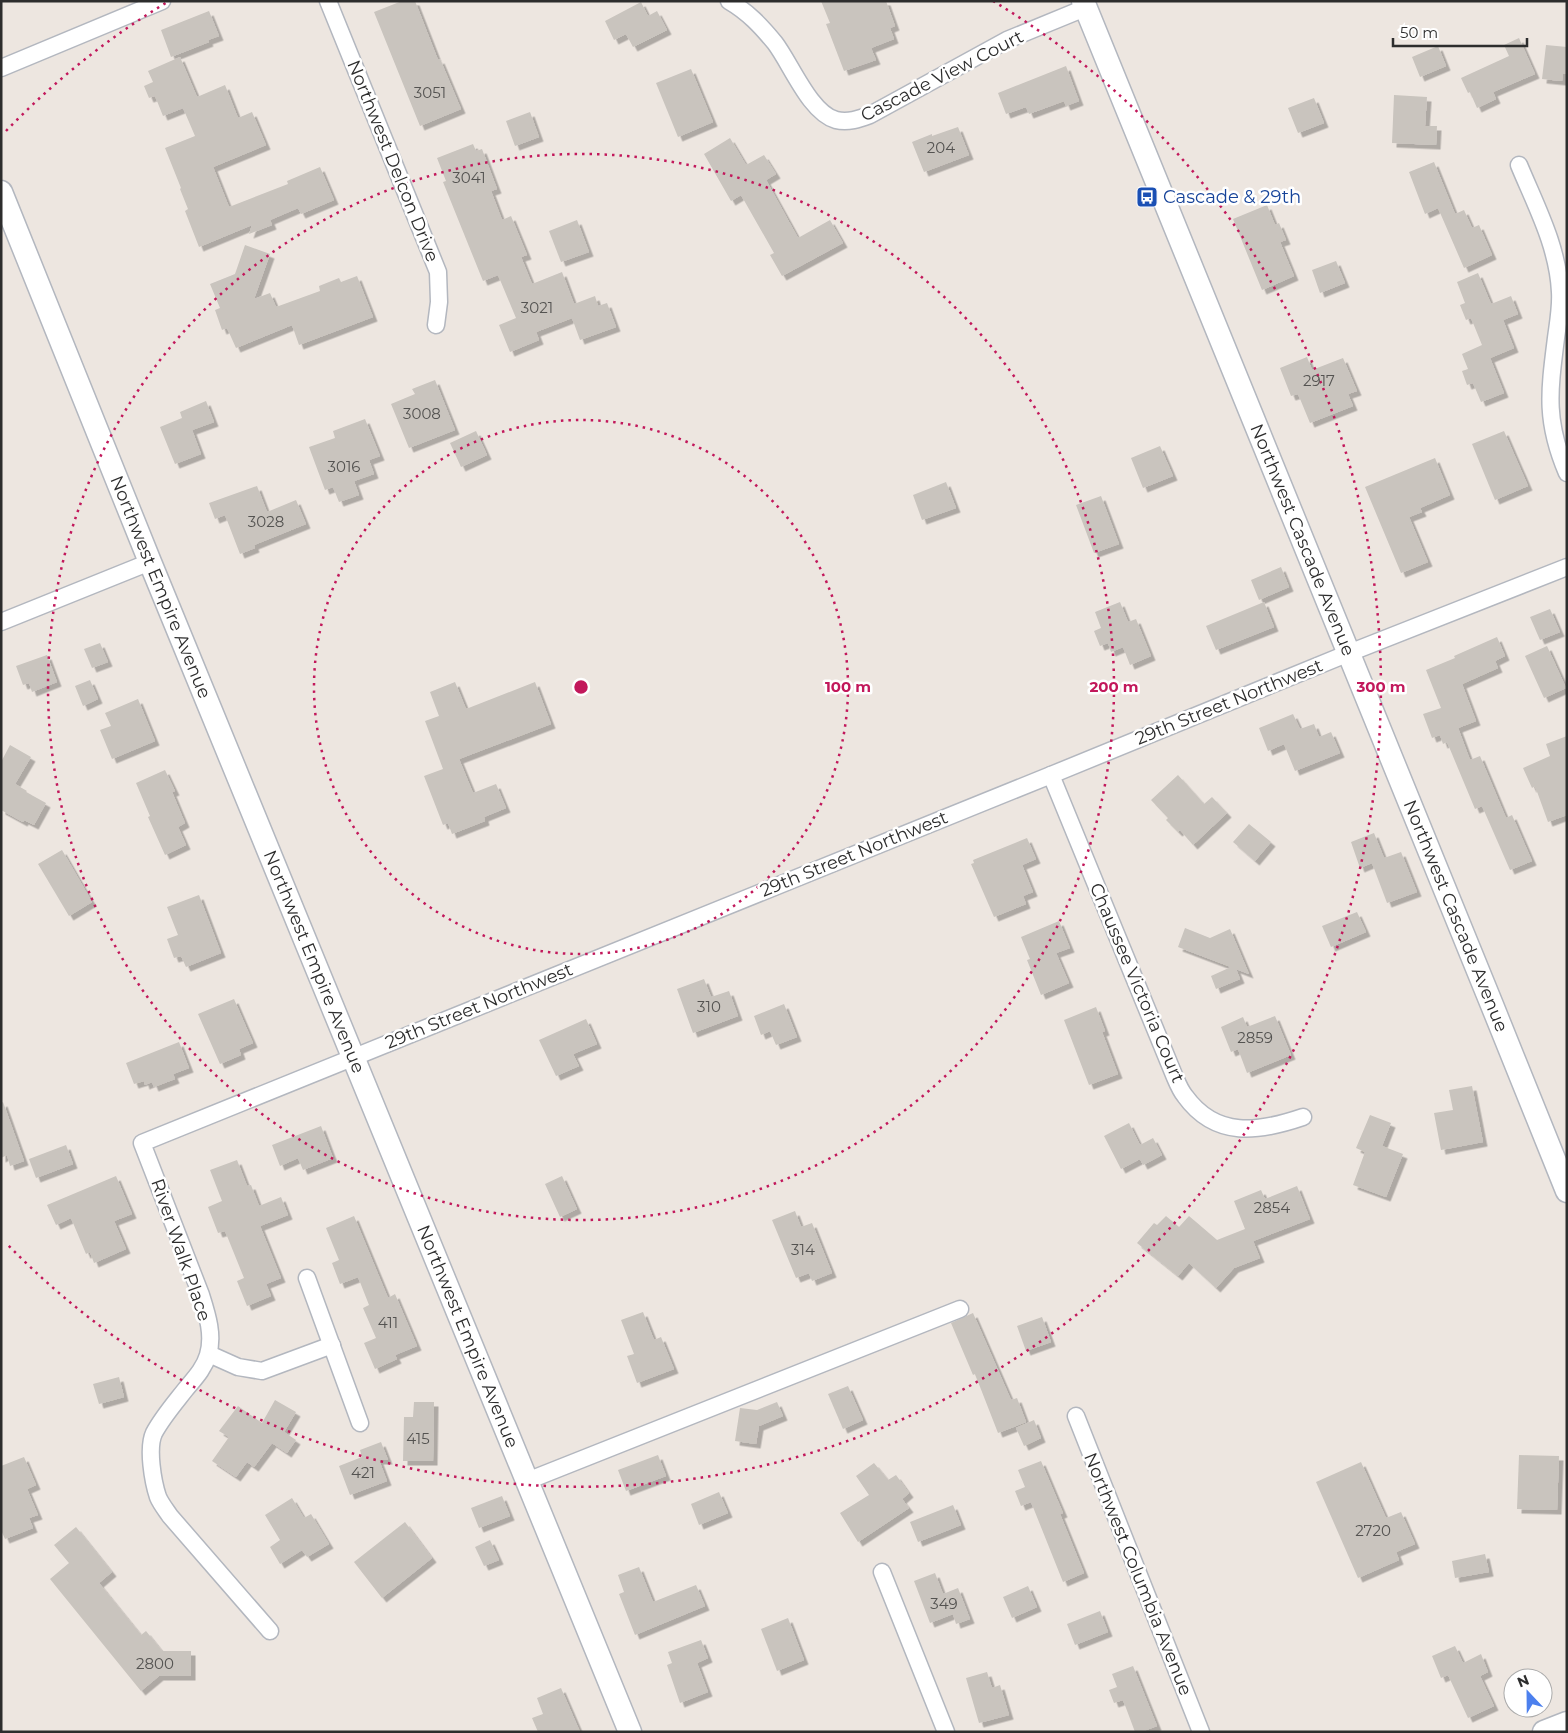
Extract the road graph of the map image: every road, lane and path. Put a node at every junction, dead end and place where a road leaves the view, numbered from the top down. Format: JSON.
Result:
{"nodes":[{"id":1,"x":162,"y":1,"type":"edge"},
{"id":2,"x":328,"y":1,"type":"edge"},
{"id":3,"x":730,"y":1,"type":"edge"},
{"id":4,"x":1084,"y":5,"type":"edge"},
{"id":5,"x":1,"y":68,"type":"edge"},
{"id":6,"x":1519,"y":165,"type":"dead end"},
{"id":7,"x":1,"y":192,"type":"edge"},
{"id":8,"x":436,"y":325,"type":"dead end"},
{"id":9,"x":1567,"y":473,"type":"edge"},
{"id":10,"x":150,"y":562,"type":"junction"},
{"id":11,"x":1567,"y":567,"type":"edge"},
{"id":12,"x":1,"y":622,"type":"edge"},
{"id":13,"x":1349,"y":653,"type":"junction"},
{"id":14,"x":1050,"y":775,"type":"junction"},
{"id":15,"x":353,"y":1057,"type":"junction"},
{"id":16,"x":1303,"y":1117,"type":"dead end"},
{"id":17,"x":142,"y":1143,"type":"joint"},
{"id":18,"x":1567,"y":1191,"type":"edge"},
{"id":19,"x":307,"y":1278,"type":"dead end"},
{"id":20,"x":960,"y":1309,"type":"dead end"},
{"id":21,"x":332,"y":1345,"type":"junction"},
{"id":22,"x":209,"y":1354,"type":"junction"},
{"id":23,"x":1076,"y":1416,"type":"dead end"},
{"id":24,"x":360,"y":1423,"type":"dead end"},
{"id":25,"x":527,"y":1481,"type":"junction"},
{"id":26,"x":882,"y":1572,"type":"dead end"},
{"id":27,"x":270,"y":1630,"type":"dead end"},
{"id":28,"x":1567,"y":1723,"type":"edge"},
{"id":29,"x":630,"y":1732,"type":"edge"},
{"id":30,"x":946,"y":1732,"type":"edge"},
{"id":31,"x":1201,"y":1732,"type":"edge"},
{"id":32,"x":1544,"y":1732,"type":"edge"}],
"edges":[{"from":1,"to":5,"type":"street"},
{"from":2,"to":8,"type":"street","name":"Northwest Delcon Drive"},
{"from":3,"to":4,"type":"street","name":"Cascade View Court"},
{"from":4,"to":13,"type":"street","name":"Northwest Cascade Avenue"},
{"from":6,"to":9,"type":"street"},
{"from":7,"to":10,"type":"street","name":"Northwest Empire Avenue"},
{"from":10,"to":12,"type":"street"},
{"from":10,"to":15,"type":"street","name":"Northwest Empire Avenue"},
{"from":11,"to":13,"type":"street","name":"29th Street Northwest"},
{"from":13,"to":14,"type":"street","name":"29th Street Northwest"},
{"from":13,"to":18,"type":"street","name":"Northwest Cascade Avenue"},
{"from":14,"to":15,"type":"street","name":"29th Street Northwest"},
{"from":14,"to":16,"type":"street","name":"Chaussee Victoria Court"},
{"from":15,"to":17,"type":"street","name":"29th Street Northwest"},
{"from":15,"to":25,"type":"street","name":"Northwest Empire Avenue"},
{"from":17,"to":22,"type":"street","name":"River Walk Place"},
{"from":19,"to":21,"type":"street"},
{"from":20,"to":25,"type":"street"},
{"from":21,"to":22,"type":"street"},
{"from":21,"to":24,"type":"street"},
{"from":22,"to":27,"type":"street","name":"River Walk Place"},
{"from":23,"to":31,"type":"street","name":"Northwest Columbia Avenue"},
{"from":25,"to":29,"type":"street","name":"Northwest Empire Avenue"},
{"from":26,"to":30,"type":"street"},
{"from":28,"to":32,"type":"street"}]}
